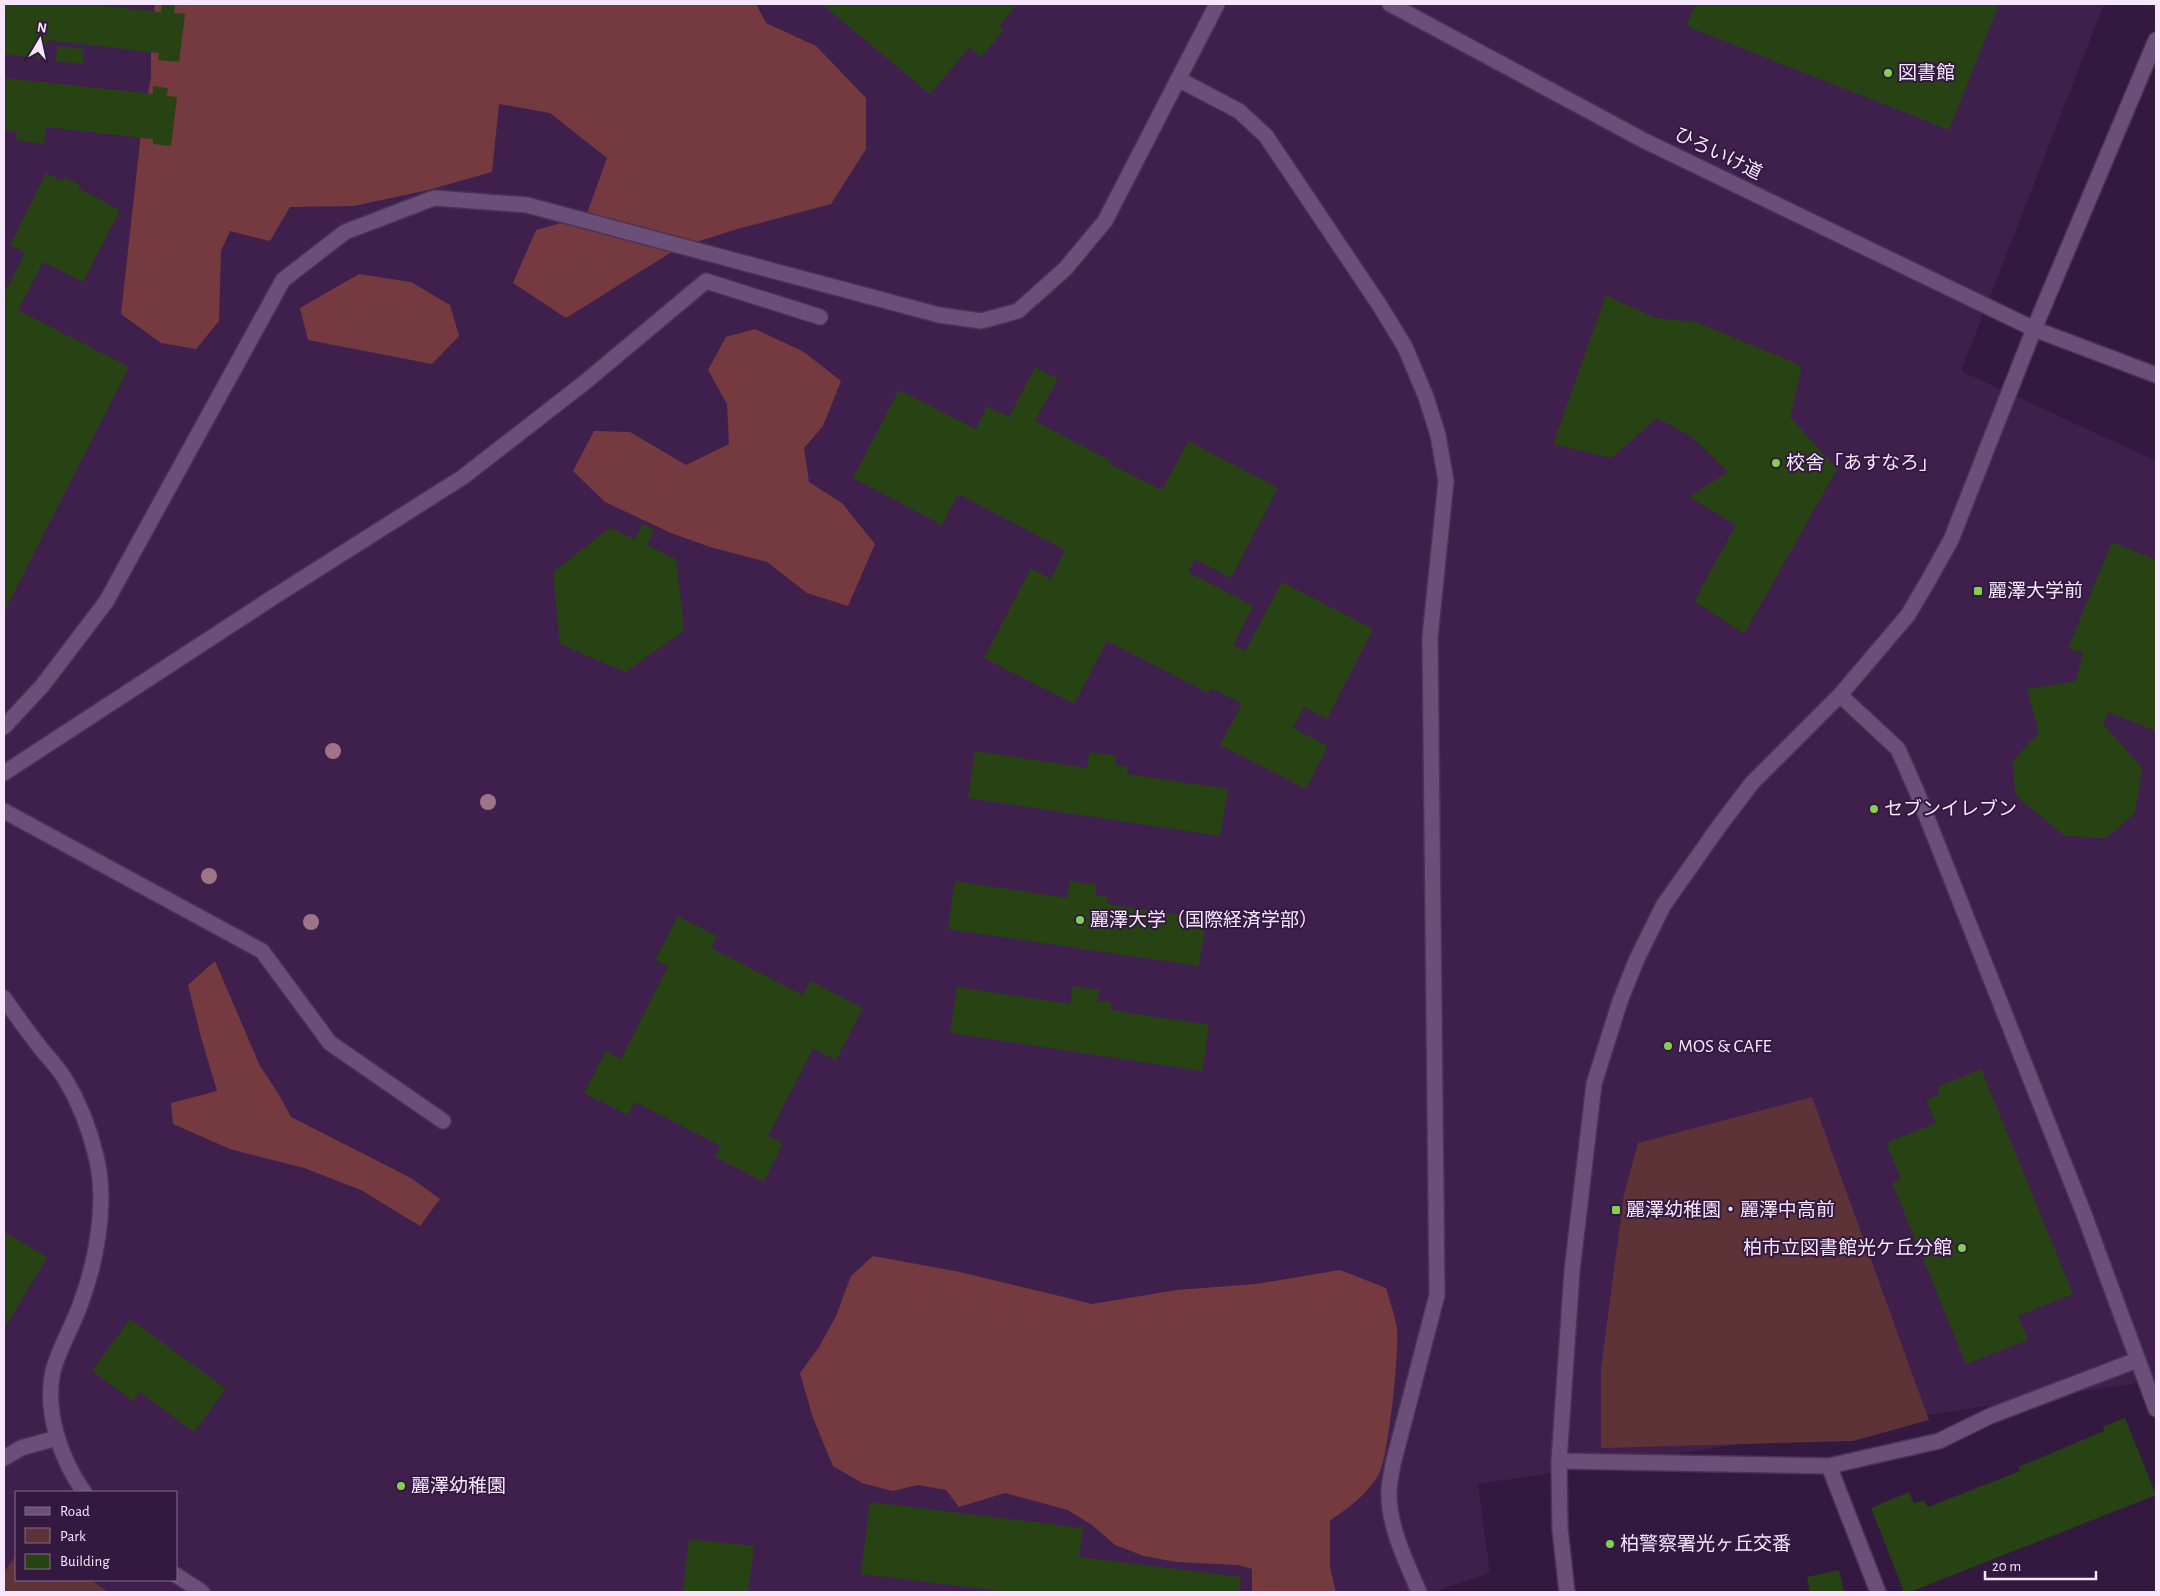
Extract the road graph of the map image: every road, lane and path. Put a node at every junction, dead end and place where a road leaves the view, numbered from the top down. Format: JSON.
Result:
{"nodes":[{"id":1,"x":1217,"y":4,"type":"edge"},
{"id":2,"x":1390,"y":4,"type":"edge"},
{"id":3,"x":2156,"y":40,"type":"edge"},
{"id":4,"x":1178,"y":79,"type":"junction"},
{"id":5,"x":820,"y":317,"type":"dead end"},
{"id":6,"x":2034,"y":329,"type":"junction"},
{"id":7,"x":2156,"y":374,"type":"edge"},
{"id":8,"x":1840,"y":695,"type":"junction"},
{"id":9,"x":4,"y":727,"type":"edge"},
{"id":10,"x":4,"y":773,"type":"edge"},
{"id":11,"x":4,"y":811,"type":"edge"},
{"id":12,"x":4,"y":998,"type":"edge"},
{"id":13,"x":442,"y":1122,"type":"dead end"},
{"id":14,"x":2136,"y":1360,"type":"junction"},
{"id":15,"x":2156,"y":1409,"type":"edge"},
{"id":16,"x":57,"y":1438,"type":"junction"},
{"id":17,"x":4,"y":1458,"type":"edge"},
{"id":18,"x":1559,"y":1461,"type":"junction"},
{"id":19,"x":1829,"y":1466,"type":"junction"},
{"id":20,"x":83,"y":1491,"type":"edge"},
{"id":21,"x":178,"y":1576,"type":"edge"},
{"id":22,"x":202,"y":1592,"type":"edge"},
{"id":23,"x":1419,"y":1592,"type":"edge"},
{"id":24,"x":1567,"y":1592,"type":"edge"},
{"id":25,"x":1878,"y":1592,"type":"edge"}],
"edges":[{"from":1,"to":4,"type":"street"},
{"from":2,"to":6,"type":"street","name":"ひろいけ道"},
{"from":3,"to":6,"type":"street"},
{"from":4,"to":9,"type":"street"},
{"from":4,"to":23,"type":"street"},
{"from":5,"to":10,"type":"street"},
{"from":6,"to":7,"type":"street","name":"ひろいけ道"},
{"from":6,"to":8,"type":"street"},
{"from":8,"to":14,"type":"street"},
{"from":8,"to":18,"type":"street"},
{"from":11,"to":13,"type":"street"},
{"from":12,"to":16,"type":"street"},
{"from":14,"to":15,"type":"street"},
{"from":14,"to":19,"type":"street"},
{"from":16,"to":17,"type":"street"},
{"from":16,"to":20,"type":"street"},
{"from":18,"to":19,"type":"street"},
{"from":18,"to":24,"type":"street"},
{"from":19,"to":25,"type":"street"},
{"from":21,"to":22,"type":"street"}]}
